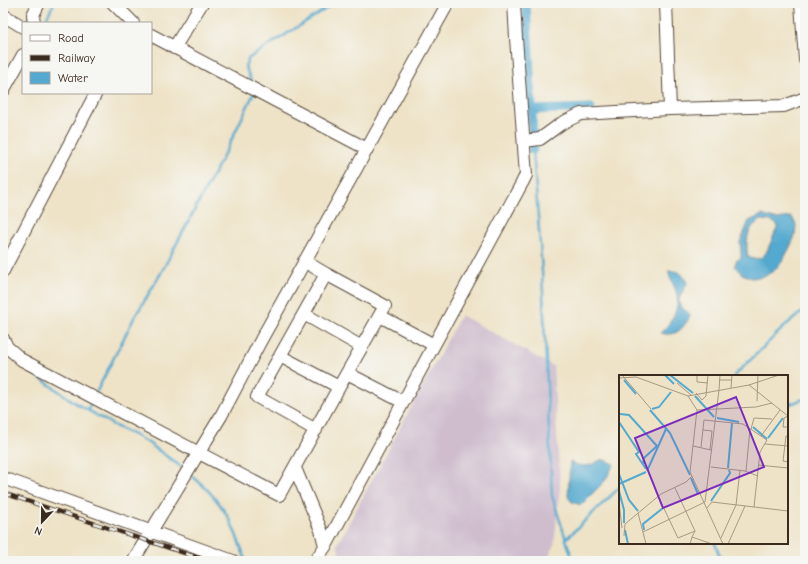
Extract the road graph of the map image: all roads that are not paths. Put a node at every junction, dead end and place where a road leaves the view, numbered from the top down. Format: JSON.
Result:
{"nodes":[{"id":1,"x":39,"y":3,"type":"edge"},
{"id":2,"x":113,"y":3,"type":"edge"},
{"id":3,"x":202,"y":3,"type":"edge"},
{"id":4,"x":448,"y":3,"type":"edge"},
{"id":5,"x":514,"y":3,"type":"edge"},
{"id":6,"x":666,"y":3,"type":"edge"},
{"id":7,"x":801,"y":3,"type":"edge"},
{"id":8,"x":3,"y":15,"type":"edge"},
{"id":9,"x":34,"y":22,"type":"edge"},
{"id":10,"x":132,"y":22,"type":"edge"},
{"id":11,"x":22,"y":26,"type":"edge"},
{"id":12,"x":152,"y":36,"type":"edge"},
{"id":13,"x":174,"y":48,"type":"junction"},
{"id":14,"x":22,"y":56,"type":"edge"},
{"id":15,"x":805,"y":60,"type":"edge"},
{"id":16,"x":3,"y":91,"type":"edge"},
{"id":17,"x":95,"y":94,"type":"edge"},
{"id":18,"x":805,"y":98,"type":"edge"},
{"id":19,"x":670,"y":109,"type":"junction"},
{"id":20,"x":524,"y":141,"type":"junction"},
{"id":21,"x":367,"y":149,"type":"junction"},
{"id":22,"x":304,"y":261,"type":"junction"},
{"id":23,"x":3,"y":271,"type":"edge"},
{"id":24,"x":326,"y":274,"type":"junction"},
{"id":25,"x":304,"y":314,"type":"junction"},
{"id":26,"x":380,"y":316,"type":"junction"},
{"id":27,"x":3,"y":339,"type":"edge"},
{"id":28,"x":434,"y":345,"type":"junction"},
{"id":29,"x":362,"y":347,"type":"junction"},
{"id":30,"x":280,"y":356,"type":"junction"},
{"id":31,"x":347,"y":373,"type":"junction"},
{"id":32,"x":339,"y":387,"type":"junction"},
{"id":33,"x":403,"y":402,"type":"junction"},
{"id":34,"x":316,"y":430,"type":"junction"},
{"id":35,"x":199,"y":453,"type":"junction"},
{"id":36,"x":295,"y":468,"type":"junction"},
{"id":37,"x":3,"y":478,"type":"edge"},
{"id":38,"x":150,"y":531,"type":"junction"},
{"id":39,"x":327,"y":544,"type":"junction"},
{"id":40,"x":132,"y":561,"type":"edge"},
{"id":41,"x":233,"y":561,"type":"edge"},
{"id":42,"x":315,"y":561,"type":"edge"}],
"edges":[{"from":1,"to":9,"type":"street"},
{"from":2,"to":10,"type":"street"},
{"from":3,"to":13,"type":"street"},
{"from":4,"to":21,"type":"street"},
{"from":5,"to":20,"type":"street"},
{"from":6,"to":19,"type":"street"},
{"from":7,"to":15,"type":"street"},
{"from":8,"to":11,"type":"street"},
{"from":12,"to":13,"type":"street"},
{"from":13,"to":21,"type":"street"},
{"from":14,"to":16,"type":"street"},
{"from":17,"to":23,"type":"street"},
{"from":18,"to":19,"type":"street"},
{"from":19,"to":20,"type":"street"},
{"from":20,"to":28,"type":"street"},
{"from":21,"to":22,"type":"street"},
{"from":22,"to":24,"type":"street"},
{"from":22,"to":35,"type":"street"},
{"from":24,"to":25,"type":"street"},
{"from":24,"to":26,"type":"street"},
{"from":25,"to":29,"type":"street"},
{"from":25,"to":30,"type":"street"},
{"from":26,"to":28,"type":"street"},
{"from":26,"to":29,"type":"street"},
{"from":27,"to":35,"type":"street"},
{"from":28,"to":33,"type":"street"},
{"from":29,"to":31,"type":"street"},
{"from":30,"to":32,"type":"street"},
{"from":30,"to":34,"type":"street"},
{"from":31,"to":32,"type":"street"},
{"from":31,"to":33,"type":"street"},
{"from":32,"to":34,"type":"street"},
{"from":33,"to":39,"type":"street"},
{"from":34,"to":36,"type":"street"},
{"from":35,"to":36,"type":"street"},
{"from":35,"to":38,"type":"street"},
{"from":36,"to":39,"type":"street"},
{"from":37,"to":38,"type":"street"},
{"from":38,"to":40,"type":"street"},
{"from":38,"to":41,"type":"street"},
{"from":39,"to":42,"type":"street"}]}
